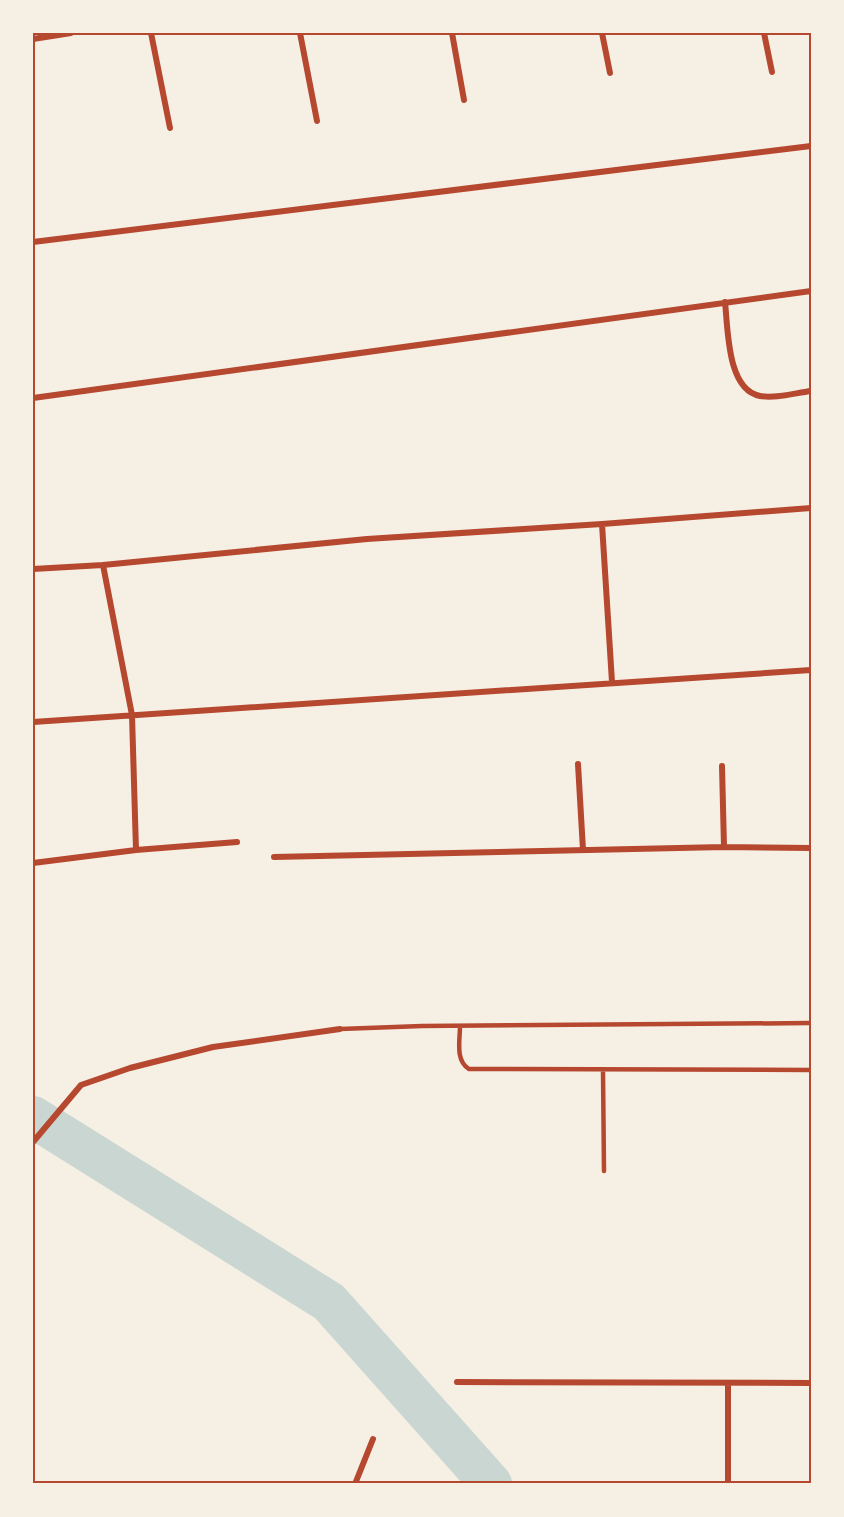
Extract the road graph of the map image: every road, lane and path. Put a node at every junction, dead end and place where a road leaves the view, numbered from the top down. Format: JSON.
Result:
{"nodes":[{"id":1,"x":71,"y":33,"type":"edge"},
{"id":2,"x":151,"y":33,"type":"edge"},
{"id":3,"x":300,"y":33,"type":"edge"},
{"id":4,"x":452,"y":33,"type":"edge"},
{"id":5,"x":602,"y":33,"type":"edge"},
{"id":6,"x":764,"y":33,"type":"edge"},
{"id":7,"x":33,"y":39,"type":"edge"},
{"id":8,"x":772,"y":72,"type":"dead end"},
{"id":9,"x":610,"y":73,"type":"dead end"},
{"id":10,"x":464,"y":100,"type":"dead end"},
{"id":11,"x":317,"y":121,"type":"dead end"},
{"id":12,"x":170,"y":129,"type":"dead end"},
{"id":13,"x":811,"y":146,"type":"edge"},
{"id":14,"x":33,"y":242,"type":"edge"},
{"id":15,"x":811,"y":291,"type":"edge"},
{"id":16,"x":725,"y":302,"type":"junction"},
{"id":17,"x":811,"y":391,"type":"edge"},
{"id":18,"x":33,"y":398,"type":"edge"},
{"id":19,"x":811,"y":508,"type":"edge"},
{"id":20,"x":602,"y":524,"type":"junction"},
{"id":21,"x":103,"y":565,"type":"junction"},
{"id":22,"x":33,"y":569,"type":"edge"},
{"id":23,"x":811,"y":670,"type":"edge"},
{"id":24,"x":612,"y":682,"type":"junction"},
{"id":25,"x":132,"y":715,"type":"junction"},
{"id":26,"x":33,"y":722,"type":"edge"},
{"id":27,"x":578,"y":764,"type":"dead end"},
{"id":28,"x":722,"y":766,"type":"dead end"},
{"id":29,"x":237,"y":842,"type":"dead end"},
{"id":30,"x":724,"y":847,"type":"junction"},
{"id":31,"x":811,"y":848,"type":"edge"},
{"id":32,"x":136,"y":849,"type":"junction"},
{"id":33,"x":583,"y":850,"type":"junction"},
{"id":34,"x":274,"y":857,"type":"dead end"},
{"id":35,"x":33,"y":863,"type":"edge"},
{"id":36,"x":811,"y":1023,"type":"edge"},
{"id":37,"x":460,"y":1026,"type":"junction"},
{"id":38,"x":340,"y":1029,"type":"joint"},
{"id":39,"x":811,"y":1070,"type":"edge"},
{"id":40,"x":603,"y":1071,"type":"junction"},
{"id":41,"x":33,"y":1142,"type":"edge"},
{"id":42,"x":604,"y":1171,"type":"dead end"},
{"id":43,"x":457,"y":1382,"type":"dead end"},
{"id":44,"x":728,"y":1383,"type":"junction"},
{"id":45,"x":811,"y":1383,"type":"edge"},
{"id":46,"x":373,"y":1439,"type":"dead end"},
{"id":47,"x":355,"y":1484,"type":"edge"},
{"id":48,"x":728,"y":1484,"type":"edge"}],
"edges":[{"from":1,"to":7,"type":"street"},
{"from":2,"to":12,"type":"street"},
{"from":3,"to":11,"type":"street"},
{"from":4,"to":10,"type":"street"},
{"from":5,"to":9,"type":"street"},
{"from":6,"to":8,"type":"street"},
{"from":13,"to":14,"type":"street"},
{"from":15,"to":16,"type":"street"},
{"from":16,"to":17,"type":"street"},
{"from":16,"to":18,"type":"street"},
{"from":19,"to":20,"type":"street"},
{"from":20,"to":21,"type":"street"},
{"from":20,"to":24,"type":"street"},
{"from":21,"to":22,"type":"street"},
{"from":21,"to":25,"type":"street"},
{"from":23,"to":24,"type":"street"},
{"from":24,"to":25,"type":"street"},
{"from":25,"to":26,"type":"street"},
{"from":25,"to":32,"type":"street"},
{"from":27,"to":33,"type":"street"},
{"from":28,"to":30,"type":"street"},
{"from":29,"to":32,"type":"street"},
{"from":30,"to":31,"type":"street"},
{"from":30,"to":33,"type":"street"},
{"from":32,"to":35,"type":"street"},
{"from":33,"to":34,"type":"street"},
{"from":36,"to":37,"type":"lane"},
{"from":37,"to":38,"type":"lane"},
{"from":37,"to":40,"type":"lane"},
{"from":38,"to":41,"type":"street"},
{"from":39,"to":40,"type":"lane"},
{"from":40,"to":42,"type":"lane"},
{"from":43,"to":44,"type":"street"},
{"from":44,"to":45,"type":"street"},
{"from":44,"to":48,"type":"street"},
{"from":46,"to":47,"type":"street"}]}
